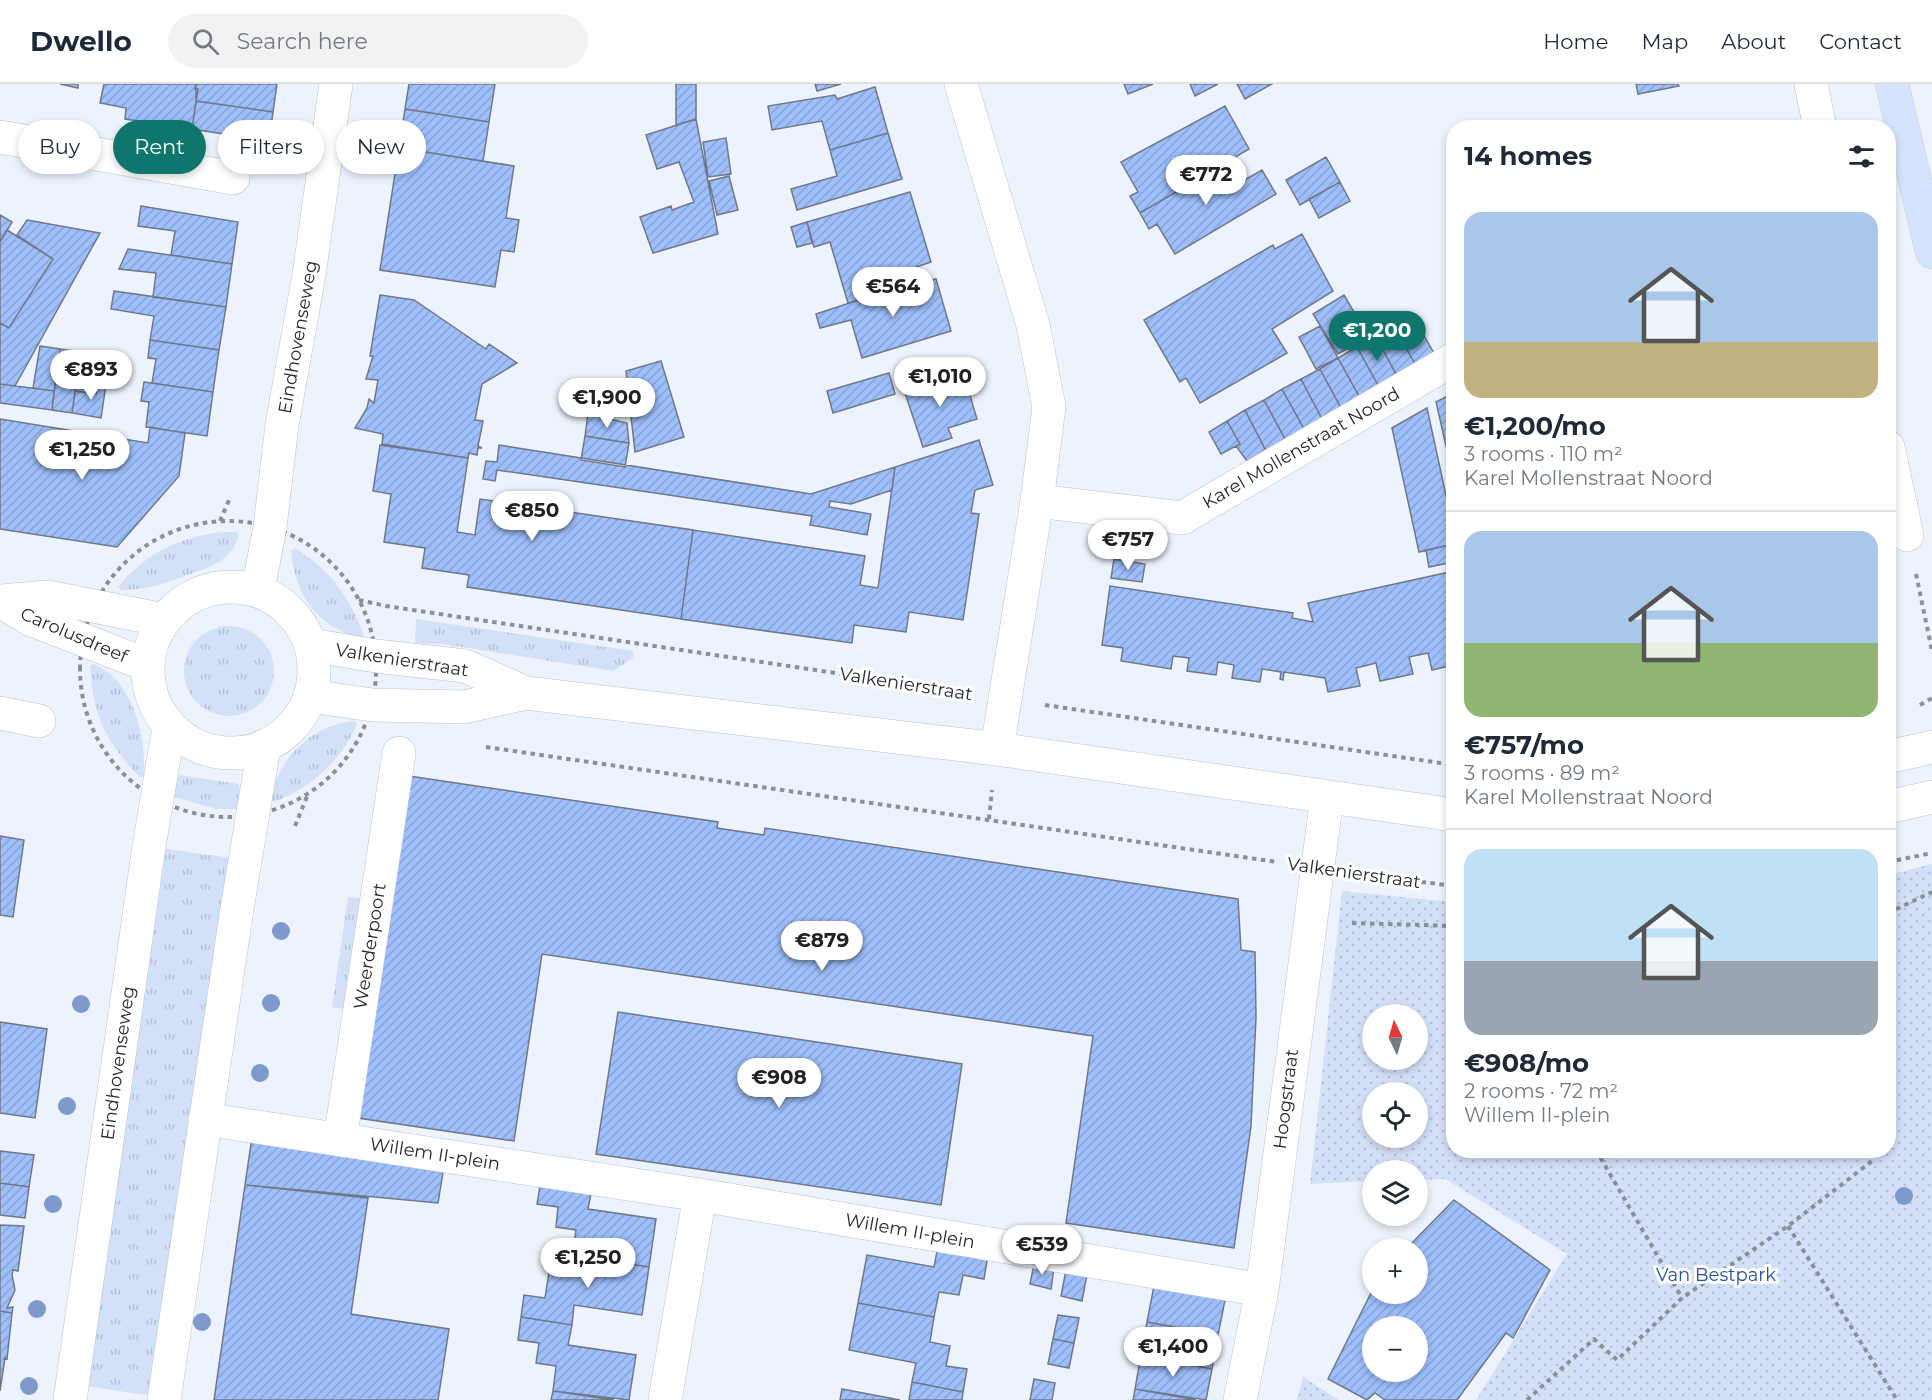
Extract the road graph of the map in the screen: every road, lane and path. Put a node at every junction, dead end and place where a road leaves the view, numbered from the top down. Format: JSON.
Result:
{"nodes":[{"id":1,"x":336,"y":84,"type":"edge"},
{"id":2,"x":961,"y":84,"type":"edge"},
{"id":3,"x":1811,"y":84,"type":"edge"},
{"id":4,"x":1892,"y":84,"type":"edge"},
{"id":5,"x":1818,"y":120,"type":"edge"},
{"id":6,"x":0,"y":137,"type":"edge"},
{"id":7,"x":233,"y":178,"type":"dead end"},
{"id":8,"x":1932,"y":252,"type":"edge"},
{"id":9,"x":1446,"y":364,"type":"edge"},
{"id":10,"x":1896,"y":484,"type":"edge"},
{"id":11,"x":1037,"y":501,"type":"junction"},
{"id":12,"x":1907,"y":535,"type":"joint"},
{"id":13,"x":258,"y":590,"type":"junction"},
{"id":14,"x":359,"y":600,"type":"dead end"},
{"id":15,"x":1,"y":602,"type":"edge"},
{"id":16,"x":164,"y":620,"type":"junction"},
{"id":17,"x":311,"y":645,"type":"junction"},
{"id":18,"x":1932,"y":648,"type":"edge"},
{"id":19,"x":147,"y":665,"type":"junction"},
{"id":20,"x":526,"y":693,"type":"junction"},
{"id":21,"x":310,"y":696,"type":"junction"},
{"id":22,"x":1004,"y":698,"type":"junction"},
{"id":23,"x":0,"y":713,"type":"edge"},
{"id":24,"x":39,"y":721,"type":"dead end"},
{"id":25,"x":169,"y":727,"type":"junction"},
{"id":26,"x":264,"y":747,"type":"junction"},
{"id":27,"x":1932,"y":747,"type":"edge"},
{"id":28,"x":474,"y":748,"type":"dead end"},
{"id":29,"x":997,"y":749,"type":"junction"},
{"id":30,"x":399,"y":753,"type":"dead end"},
{"id":31,"x":1896,"y":755,"type":"edge"},
{"id":32,"x":1446,"y":764,"type":"edge"},
{"id":33,"x":1327,"y":797,"type":"junction"},
{"id":34,"x":1932,"y":797,"type":"edge"},
{"id":35,"x":1896,"y":805,"type":"edge"},
{"id":36,"x":1446,"y":814,"type":"edge"},
{"id":37,"x":1932,"y":853,"type":"edge"},
{"id":38,"x":1896,"y":860,"type":"edge"},
{"id":39,"x":1318,"y":868,"type":"junction"},
{"id":40,"x":1446,"y":885,"type":"edge"},
{"id":41,"x":1932,"y":892,"type":"edge"},
{"id":42,"x":1896,"y":909,"type":"edge"},
{"id":43,"x":1310,"y":922,"type":"junction"},
{"id":44,"x":1446,"y":926,"type":"edge"},
{"id":45,"x":205,"y":1119,"type":"junction"},
{"id":46,"x":340,"y":1140,"type":"junction"},
{"id":47,"x":1601,"y":1158,"type":"edge"},
{"id":48,"x":1871,"y":1158,"type":"edge"},
{"id":49,"x":700,"y":1195,"type":"junction"},
{"id":50,"x":1788,"y":1226,"type":"junction"},
{"id":51,"x":1262,"y":1290,"type":"junction"},
{"id":52,"x":1682,"y":1298,"type":"junction"},
{"id":53,"x":70,"y":1400,"type":"edge"},
{"id":54,"x":164,"y":1400,"type":"edge"},
{"id":55,"x":665,"y":1400,"type":"edge"},
{"id":56,"x":1240,"y":1400,"type":"edge"},
{"id":57,"x":1527,"y":1400,"type":"edge"},
{"id":58,"x":1897,"y":1400,"type":"edge"}],
"edges":[{"from":1,"to":13,"type":"street","name":"Eindhovenseweg"},
{"from":2,"to":11,"type":"street"},
{"from":3,"to":5,"type":"street"},
{"from":4,"to":8,"type":"main road"},
{"from":6,"to":7,"type":"street"},
{"from":9,"to":11,"type":"street","name":"Karel Mollenstraat Noord"},
{"from":10,"to":12,"type":"street"},
{"from":11,"to":22,"type":"street"},
{"from":12,"to":18,"type":"path"},
{"from":13,"to":16,"type":"street"},
{"from":13,"to":17,"type":"street"},
{"from":14,"to":22,"type":"path","name":"Valkenierstraat"},
{"from":15,"to":16,"type":"street","name":"Carolusdreef"},
{"from":15,"to":19,"type":"street","name":"Carolusdreef"},
{"from":16,"to":19,"type":"street"},
{"from":17,"to":20,"type":"street","name":"Valkenierstraat"},
{"from":17,"to":21,"type":"street"},
{"from":19,"to":25,"type":"street"},
{"from":20,"to":21,"type":"street","name":"Valkenierstraat"},
{"from":20,"to":29,"type":"street","name":"Valkenierstraat"},
{"from":21,"to":26,"type":"street"},
{"from":22,"to":29,"type":"street"},
{"from":22,"to":32,"type":"path","name":"Valkenierstraat"},
{"from":23,"to":24,"type":"street"},
{"from":25,"to":26,"type":"street"},
{"from":25,"to":53,"type":"street","name":"Eindhovenseweg"},
{"from":26,"to":45,"type":"street"},
{"from":27,"to":31,"type":"street"},
{"from":28,"to":39,"type":"path","name":"Valkenierstraat"},
{"from":29,"to":33,"type":"street","name":"Valkenierstraat"},
{"from":30,"to":46,"type":"street","name":"Weerderpoort"},
{"from":33,"to":36,"type":"street","name":"Valkenierstraat"},
{"from":33,"to":39,"type":"street","name":"Hoogstraat"},
{"from":34,"to":35,"type":"street"},
{"from":37,"to":38,"type":"path"},
{"from":39,"to":40,"type":"path","name":"Valkenierstraat"},
{"from":39,"to":43,"type":"street","name":"Hoogstraat"},
{"from":41,"to":42,"type":"path"},
{"from":43,"to":44,"type":"path"},
{"from":43,"to":51,"type":"street","name":"Hoogstraat"},
{"from":45,"to":46,"type":"street","name":"Willem II-plein"},
{"from":45,"to":54,"type":"street"},
{"from":46,"to":49,"type":"street","name":"Willem II-plein"},
{"from":47,"to":52,"type":"path"},
{"from":48,"to":50,"type":"path"},
{"from":49,"to":51,"type":"street","name":"Willem II-plein"},
{"from":49,"to":55,"type":"street"},
{"from":50,"to":52,"type":"path"},
{"from":50,"to":58,"type":"path"},
{"from":51,"to":56,"type":"street","name":"Hoogstraat"},
{"from":52,"to":57,"type":"path"}]}
